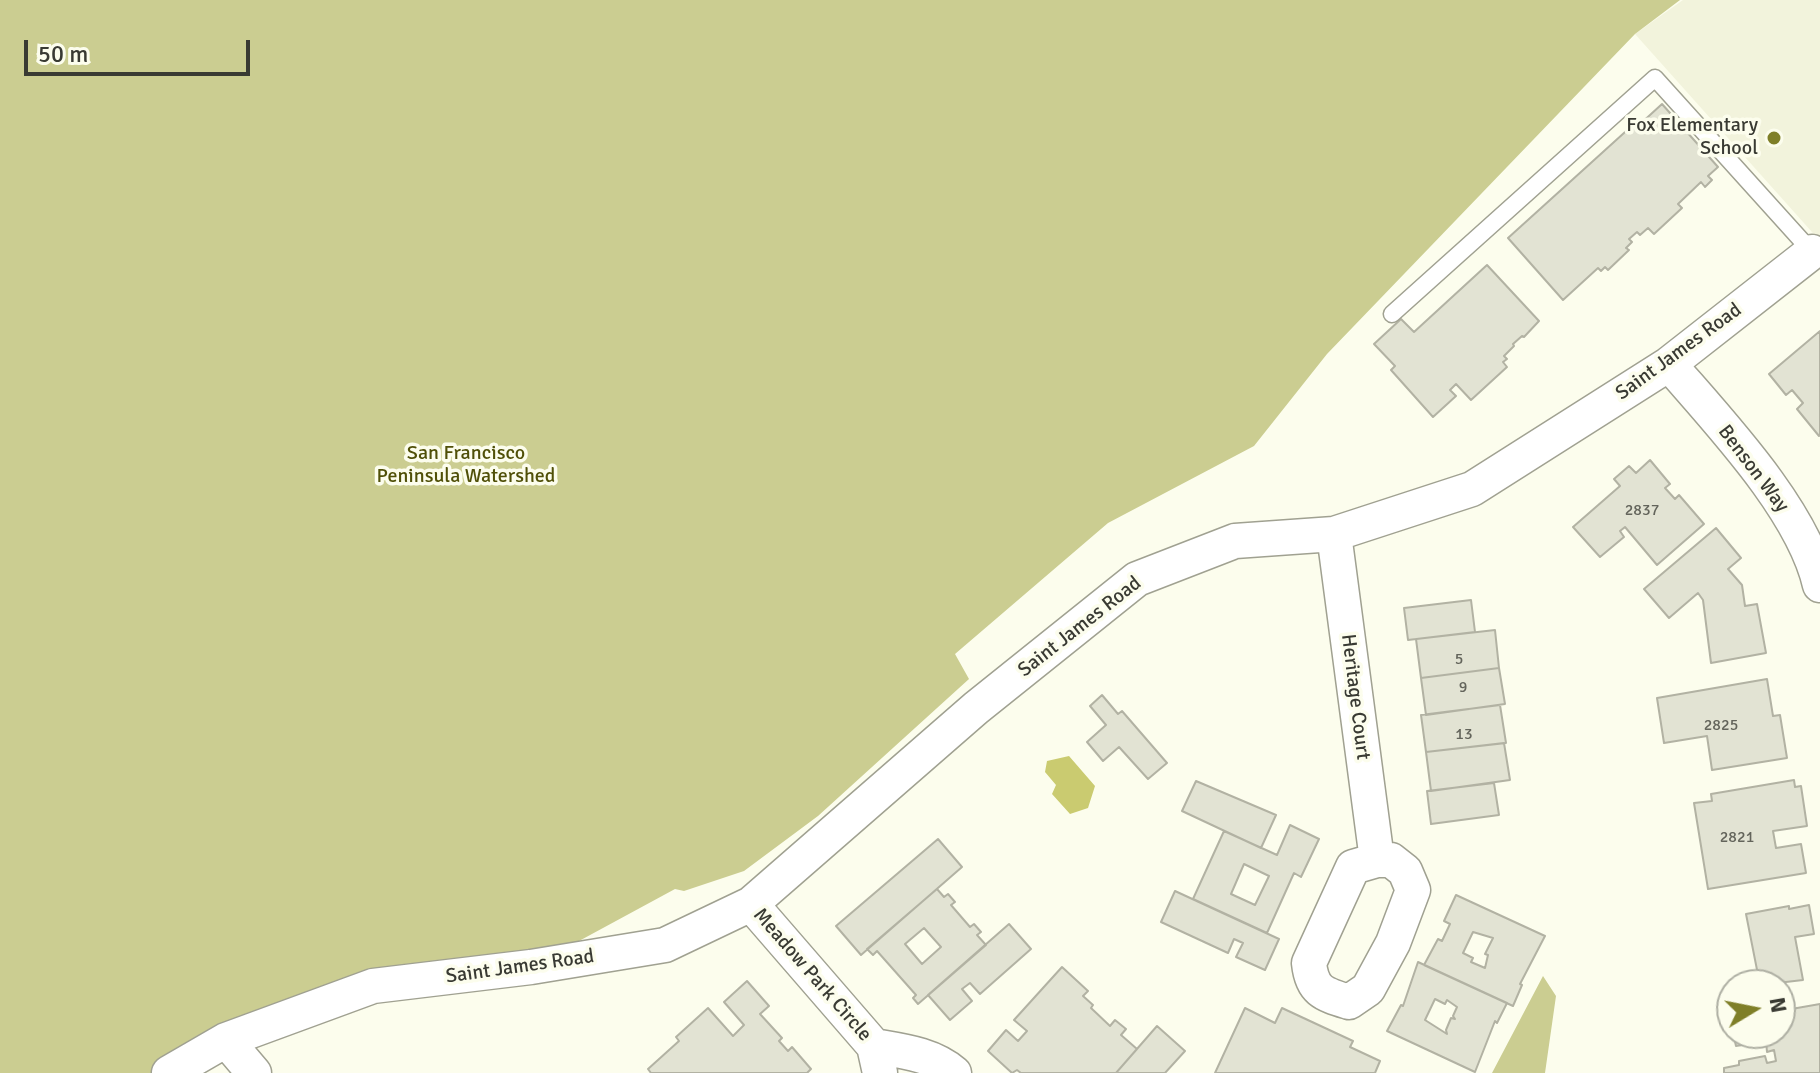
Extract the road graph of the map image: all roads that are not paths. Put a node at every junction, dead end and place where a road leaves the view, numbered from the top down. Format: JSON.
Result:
{"nodes":[{"id":1,"x":1816,"y":249,"type":"edge"},
{"id":2,"x":1392,"y":314,"type":"dead end"},
{"id":3,"x":1669,"y":364,"type":"junction"},
{"id":4,"x":1334,"y":534,"type":"junction"},
{"id":5,"x":1820,"y":585,"type":"edge"},
{"id":6,"x":1377,"y":860,"type":"dead end"},
{"id":7,"x":751,"y":904,"type":"junction"},
{"id":8,"x":226,"y":1040,"type":"junction"},
{"id":9,"x":877,"y":1059,"type":"edge"},
{"id":10,"x":169,"y":1073,"type":"edge"},
{"id":11,"x":254,"y":1073,"type":"edge"},
{"id":12,"x":954,"y":1073,"type":"edge"}],
"edges":[{"from":1,"to":2,"type":"lane","name":"Saint James Road"},
{"from":1,"to":3,"type":"street","name":"Saint James Road"},
{"from":3,"to":4,"type":"street","name":"Saint James Road"},
{"from":3,"to":5,"type":"street","name":"Benson Way"},
{"from":4,"to":6,"type":"street","name":"Heritage Court"},
{"from":4,"to":7,"type":"street","name":"Saint James Road"},
{"from":7,"to":8,"type":"street","name":"Saint James Road"},
{"from":7,"to":9,"type":"street","name":"Meadow Park Circle"},
{"from":8,"to":10,"type":"street","name":"Saint James Road"},
{"from":8,"to":11,"type":"street"},
{"from":9,"to":12,"type":"street","name":"Meadow Park Circle"}]}
